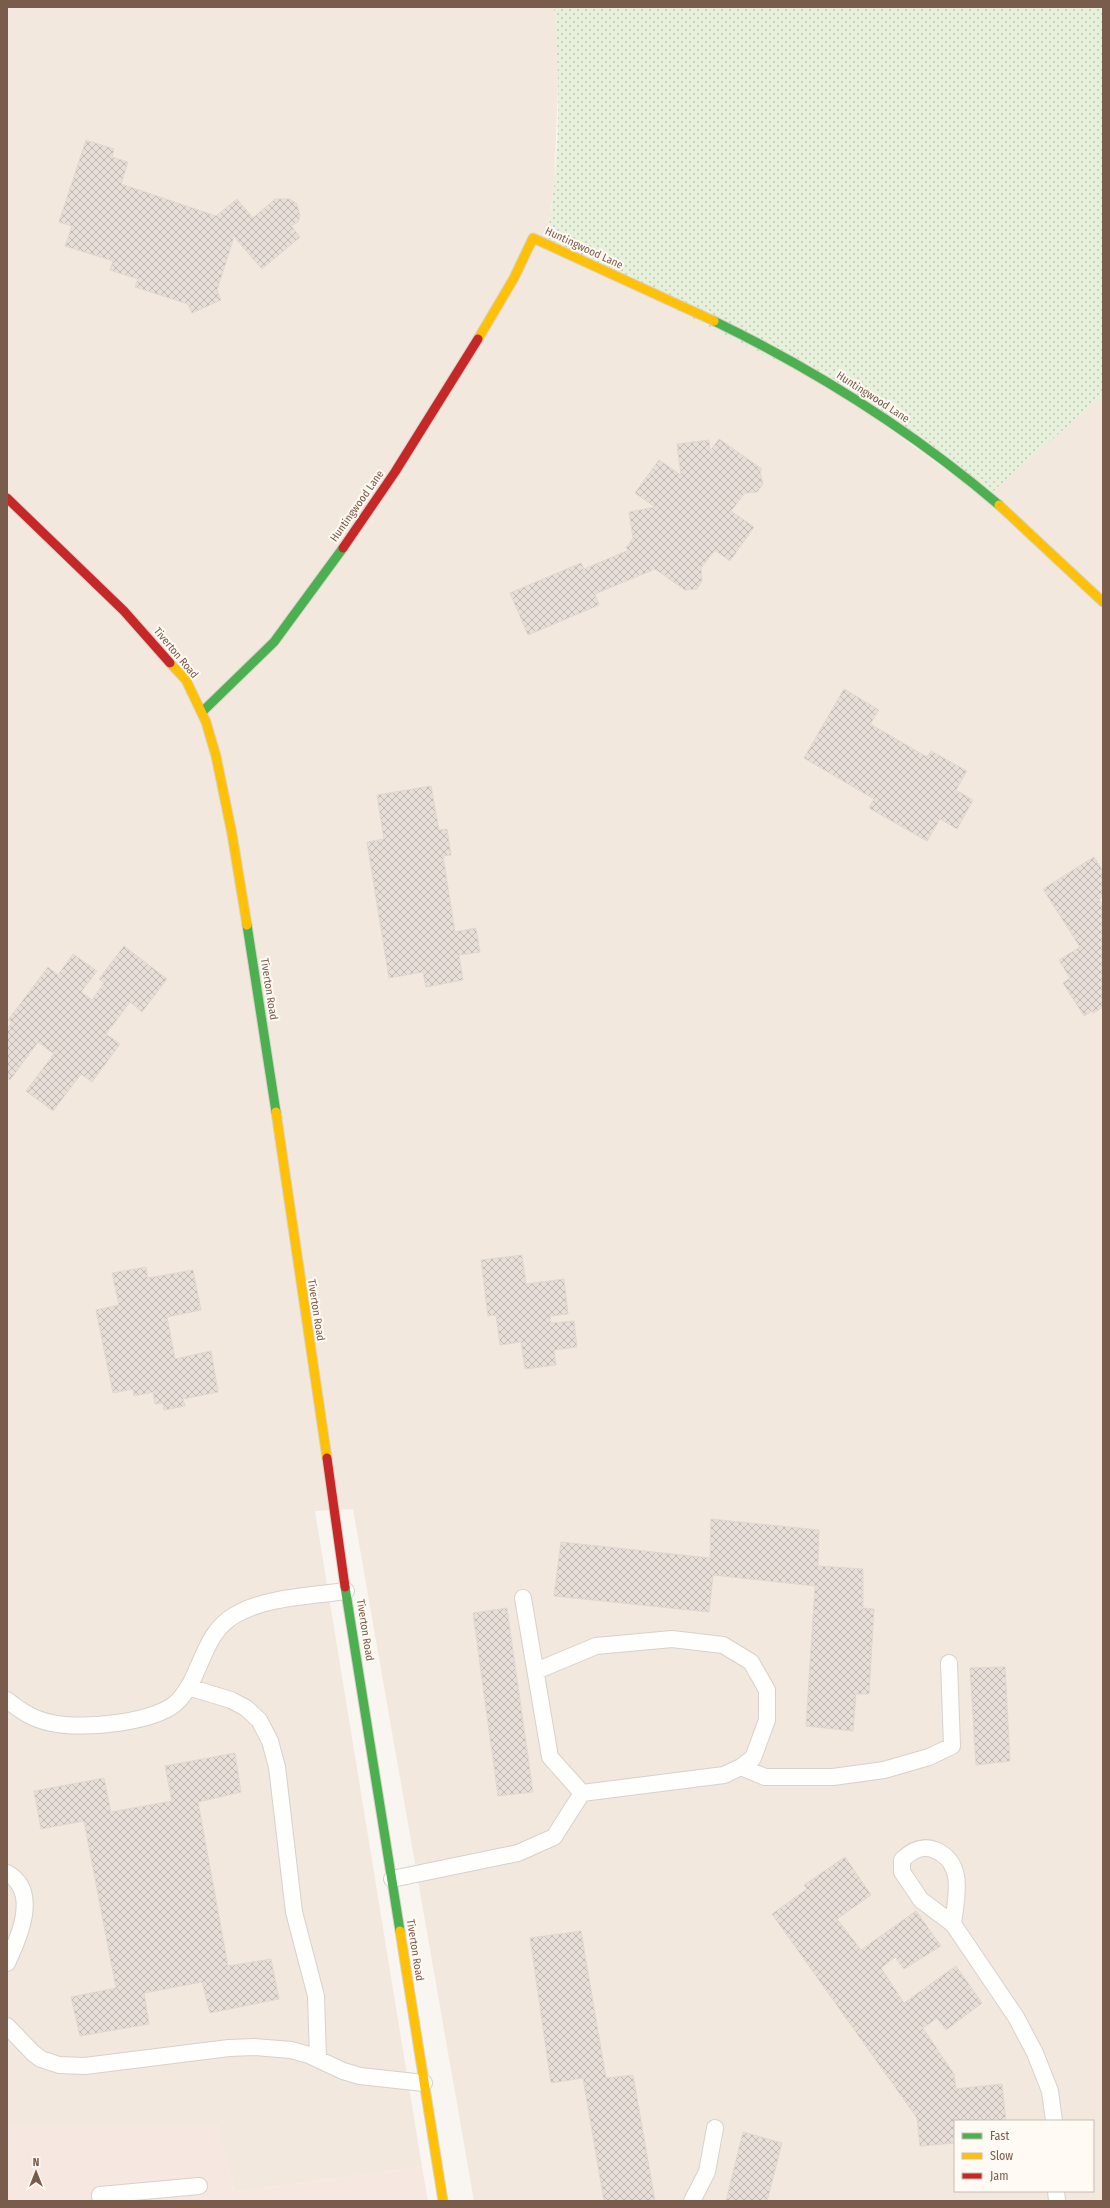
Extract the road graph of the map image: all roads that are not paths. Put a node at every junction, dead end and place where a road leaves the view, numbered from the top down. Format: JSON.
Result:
{"nodes":[{"id":1,"x":7,"y":498,"type":"edge"},
{"id":2,"x":1103,"y":602,"type":"edge"},
{"id":3,"x":202,"y":712,"type":"junction"},
{"id":4,"x":346,"y":1591,"type":"junction"},
{"id":5,"x":523,"y":1598,"type":"dead end"},
{"id":6,"x":949,"y":1663,"type":"dead end"},
{"id":7,"x":536,"y":1671,"type":"junction"},
{"id":8,"x":188,"y":1687,"type":"junction"},
{"id":9,"x":7,"y":1700,"type":"edge"},
{"id":10,"x":741,"y":1767,"type":"junction"},
{"id":11,"x":582,"y":1793,"type":"junction"},
{"id":12,"x":7,"y":1873,"type":"edge"},
{"id":13,"x":392,"y":1879,"type":"junction"},
{"id":14,"x":953,"y":1924,"type":"junction"},
{"id":15,"x":7,"y":1963,"type":"edge"},
{"id":16,"x":7,"y":2026,"type":"edge"},
{"id":17,"x":318,"y":2058,"type":"junction"},
{"id":18,"x":424,"y":2083,"type":"junction"},
{"id":19,"x":1054,"y":2120,"type":"edge"},
{"id":20,"x":715,"y":2128,"type":"dead end"},
{"id":21,"x":199,"y":2186,"type":"dead end"},
{"id":22,"x":101,"y":2201,"type":"edge"},
{"id":23,"x":443,"y":2201,"type":"edge"},
{"id":24,"x":692,"y":2201,"type":"edge"}],
"edges":[{"from":1,"to":3,"type":"street","name":"Tiverton Road"},
{"from":2,"to":3,"type":"street","name":"Huntingwood Lane"},
{"from":3,"to":4,"type":"street","name":"Tiverton Road"},
{"from":4,"to":8,"type":"lane"},
{"from":4,"to":13,"type":"street","name":"Tiverton Road"},
{"from":5,"to":7,"type":"lane"},
{"from":6,"to":10,"type":"lane"},
{"from":7,"to":10,"type":"lane"},
{"from":7,"to":11,"type":"lane"},
{"from":8,"to":9,"type":"lane"},
{"from":8,"to":17,"type":"lane"},
{"from":10,"to":11,"type":"lane"},
{"from":11,"to":13,"type":"lane"},
{"from":12,"to":15,"type":"lane"},
{"from":13,"to":18,"type":"street","name":"Tiverton Road"},
{"from":14,"to":14,"type":"lane"},
{"from":14,"to":19,"type":"lane"},
{"from":16,"to":17,"type":"lane"},
{"from":17,"to":18,"type":"lane"},
{"from":18,"to":23,"type":"street","name":"Tiverton Road"},
{"from":20,"to":24,"type":"lane"},
{"from":21,"to":22,"type":"lane"}]}
